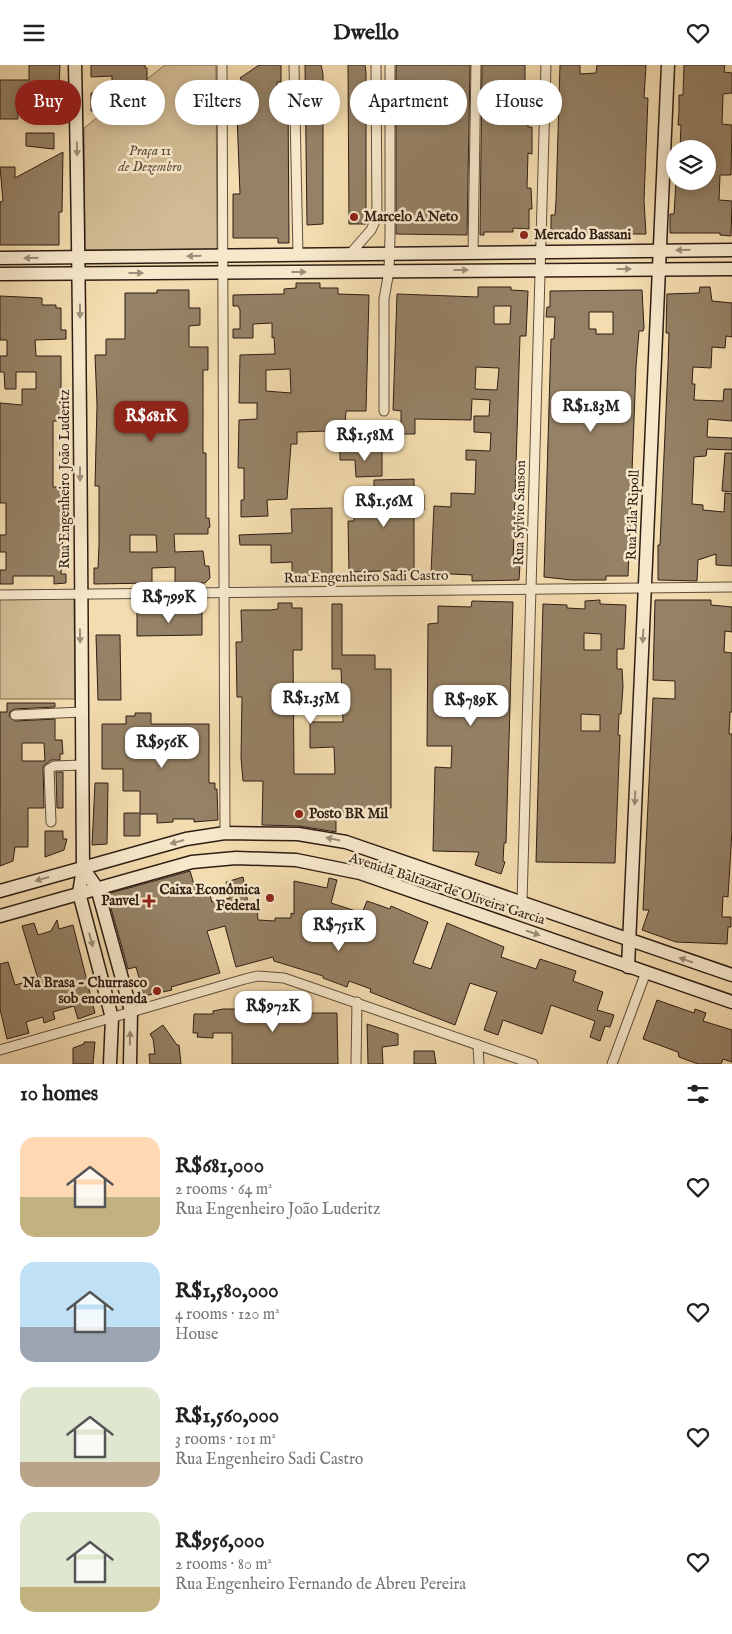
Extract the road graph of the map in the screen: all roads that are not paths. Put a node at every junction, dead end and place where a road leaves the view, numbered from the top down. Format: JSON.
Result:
{"nodes":[{"id":1,"x":75,"y":65,"type":"edge"},
{"id":2,"x":222,"y":65,"type":"edge"},
{"id":3,"x":294,"y":65,"type":"edge"},
{"id":4,"x":376,"y":65,"type":"edge"},
{"id":5,"x":390,"y":65,"type":"edge"},
{"id":6,"x":476,"y":65,"type":"edge"},
{"id":7,"x":546,"y":65,"type":"edge"},
{"id":8,"x":668,"y":65,"type":"edge"},
{"id":9,"x":732,"y":250,"type":"edge"},
{"id":10,"x":660,"y":251,"type":"junction"},
{"id":11,"x":540,"y":252,"type":"junction"},
{"id":12,"x":473,"y":253,"type":"junction"},
{"id":13,"x":350,"y":254,"type":"junction"},
{"id":14,"x":390,"y":254,"type":"junction"},
{"id":15,"x":224,"y":255,"type":"junction"},
{"id":16,"x":298,"y":255,"type":"junction"},
{"id":17,"x":80,"y":257,"type":"junction"},
{"id":18,"x":0,"y":258,"type":"edge"},
{"id":19,"x":659,"y":269,"type":"junction"},
{"id":20,"x":732,"y":269,"type":"edge"},
{"id":21,"x":540,"y":270,"type":"junction"},
{"id":22,"x":389,"y":271,"type":"junction"},
{"id":23,"x":224,"y":272,"type":"junction"},
{"id":24,"x":80,"y":273,"type":"junction"},
{"id":25,"x":0,"y":274,"type":"edge"},
{"id":26,"x":384,"y":411,"type":"dead end"},
{"id":27,"x":645,"y":587,"type":"junction"},
{"id":28,"x":732,"y":587,"type":"edge"},
{"id":29,"x":532,"y":588,"type":"junction"},
{"id":30,"x":224,"y":594,"type":"junction"},
{"id":31,"x":0,"y":595,"type":"edge"},
{"id":32,"x":80,"y":595,"type":"junction"},
{"id":33,"x":82,"y":712,"type":"junction"},
{"id":34,"x":15,"y":715,"type":"dead end"},
{"id":35,"x":82,"y":765,"type":"junction"},
{"id":36,"x":50,"y":822,"type":"dead end"},
{"id":37,"x":225,"y":833,"type":"junction"},
{"id":38,"x":83,"y":868,"type":"junction"},
{"id":39,"x":97,"y":888,"type":"junction"},
{"id":40,"x":0,"y":891,"type":"edge"},
{"id":41,"x":79,"y":893,"type":"junction"},
{"id":42,"x":522,"y":902,"type":"junction"},
{"id":43,"x":0,"y":916,"type":"edge"},
{"id":44,"x":629,"y":940,"type":"junction"},
{"id":45,"x":628,"y":967,"type":"junction"},
{"id":46,"x":646,"y":972,"type":"junction"},
{"id":47,"x":732,"y":975,"type":"edge"},
{"id":48,"x":357,"y":1002,"type":"junction"},
{"id":49,"x":732,"y":1002,"type":"edge"},
{"id":50,"x":131,"y":1011,"type":"junction"},
{"id":51,"x":112,"y":1018,"type":"junction"},
{"id":52,"x":478,"y":1045,"type":"junction"},
{"id":53,"x":0,"y":1050,"type":"edge"},
{"id":54,"x":110,"y":1064,"type":"edge"},
{"id":55,"x":130,"y":1064,"type":"edge"},
{"id":56,"x":356,"y":1064,"type":"edge"},
{"id":57,"x":479,"y":1064,"type":"edge"},
{"id":58,"x":533,"y":1064,"type":"edge"},
{"id":59,"x":612,"y":1064,"type":"edge"}],
"edges":[{"from":1,"to":17,"type":"street","name":"Rua Engenheiro João Luderitz","one_way":true},
{"from":2,"to":15,"type":"street"},
{"from":3,"to":16,"type":"street"},
{"from":4,"to":13,"type":"street"},
{"from":5,"to":14,"type":"street"},
{"from":6,"to":12,"type":"street"},
{"from":7,"to":11,"type":"street","name":"Rua Sylvio Sanson"},
{"from":8,"to":10,"type":"street","name":"Rua Lila Ripoll"},
{"from":9,"to":10,"type":"street","one_way":true},
{"from":10,"to":11,"type":"street"},
{"from":10,"to":19,"type":"street","name":"Rua Lila Ripoll"},
{"from":11,"to":12,"type":"street"},
{"from":11,"to":21,"type":"street","name":"Rua Sylvio Sanson"},
{"from":12,"to":14,"type":"street"},
{"from":13,"to":14,"type":"street"},
{"from":13,"to":16,"type":"street"},
{"from":14,"to":22,"type":"street"},
{"from":15,"to":16,"type":"street"},
{"from":15,"to":17,"type":"street","one_way":true},
{"from":15,"to":23,"type":"street"},
{"from":17,"to":18,"type":"street","one_way":true},
{"from":17,"to":24,"type":"street","name":"Rua Engenheiro João Luderitz"},
{"from":19,"to":20,"type":"street"},
{"from":21,"to":19,"type":"street","one_way":true},
{"from":19,"to":27,"type":"street","name":"Rua Lila Ripoll"},
{"from":22,"to":21,"type":"street","one_way":true},
{"from":21,"to":29,"type":"street","name":"Rua Sylvio Sanson"},
{"from":23,"to":22,"type":"street","one_way":true},
{"from":22,"to":26,"type":"street"},
{"from":24,"to":23,"type":"street","one_way":true},
{"from":23,"to":30,"type":"street"},
{"from":24,"to":25,"type":"street"},
{"from":24,"to":32,"type":"street","name":"Rua Engenheiro João Luderitz","one_way":true},
{"from":27,"to":28,"type":"street","name":"Rua Engenheiro Sadi Castro"},
{"from":27,"to":29,"type":"street","name":"Rua Engenheiro Sadi Castro"},
{"from":27,"to":44,"type":"street","name":"Rua Lila Ripoll","one_way":true},
{"from":29,"to":30,"type":"street","name":"Rua Engenheiro Sadi Castro"},
{"from":29,"to":42,"type":"street","name":"Rua Sylvio Sanson"},
{"from":30,"to":32,"type":"street","name":"Rua Engenheiro Sadi Castro"},
{"from":30,"to":37,"type":"street"},
{"from":31,"to":32,"type":"street","name":"Rua Engenheiro Sadi Castro"},
{"from":32,"to":33,"type":"street","name":"Rua Engenheiro João Luderitz","one_way":true},
{"from":33,"to":34,"type":"street"},
{"from":33,"to":35,"type":"street","name":"Rua Engenheiro João Luderitz"},
{"from":35,"to":36,"type":"street"},
{"from":35,"to":38,"type":"street","name":"Rua Engenheiro João Luderitz"},
{"from":37,"to":38,"type":"street","name":"Avenida Baltazar de Oliveira Garcia","one_way":true},
{"from":42,"to":37,"type":"street","name":"Avenida Baltazar de Oliveira Garcia","one_way":true},
{"from":38,"to":39,"type":"street"},
{"from":38,"to":40,"type":"street","name":"Avenida Baltazar de Oliveira Garcia","one_way":true},
{"from":38,"to":41,"type":"street","name":"Rua Engenheiro João Luderitz"},
{"from":39,"to":41,"type":"street","name":"Avenida Baltazar de Oliveira Garcia"},
{"from":39,"to":45,"type":"street","name":"Avenida Baltazar de Oliveira Garcia","one_way":true},
{"from":39,"to":50,"type":"street"},
{"from":41,"to":43,"type":"street","name":"Avenida Baltazar de Oliveira Garcia"},
{"from":41,"to":51,"type":"street","one_way":true},
{"from":42,"to":44,"type":"street","name":"Avenida Baltazar de Oliveira Garcia"},
{"from":44,"to":45,"type":"street","name":"Rua Lila Ripoll"},
{"from":47,"to":44,"type":"street","name":"Avenida Baltazar de Oliveira Garcia","one_way":true},
{"from":45,"to":46,"type":"street","name":"Avenida Baltazar de Oliveira Garcia"},
{"from":46,"to":49,"type":"street","name":"Avenida Baltazar de Oliveira Garcia"},
{"from":46,"to":59,"type":"street"},
{"from":48,"to":50,"type":"street"},
{"from":48,"to":52,"type":"street"},
{"from":48,"to":56,"type":"street"},
{"from":50,"to":51,"type":"street"},
{"from":55,"to":50,"type":"street","one_way":true},
{"from":51,"to":53,"type":"street"},
{"from":51,"to":54,"type":"street"},
{"from":52,"to":57,"type":"street"},
{"from":52,"to":58,"type":"street"}]}
